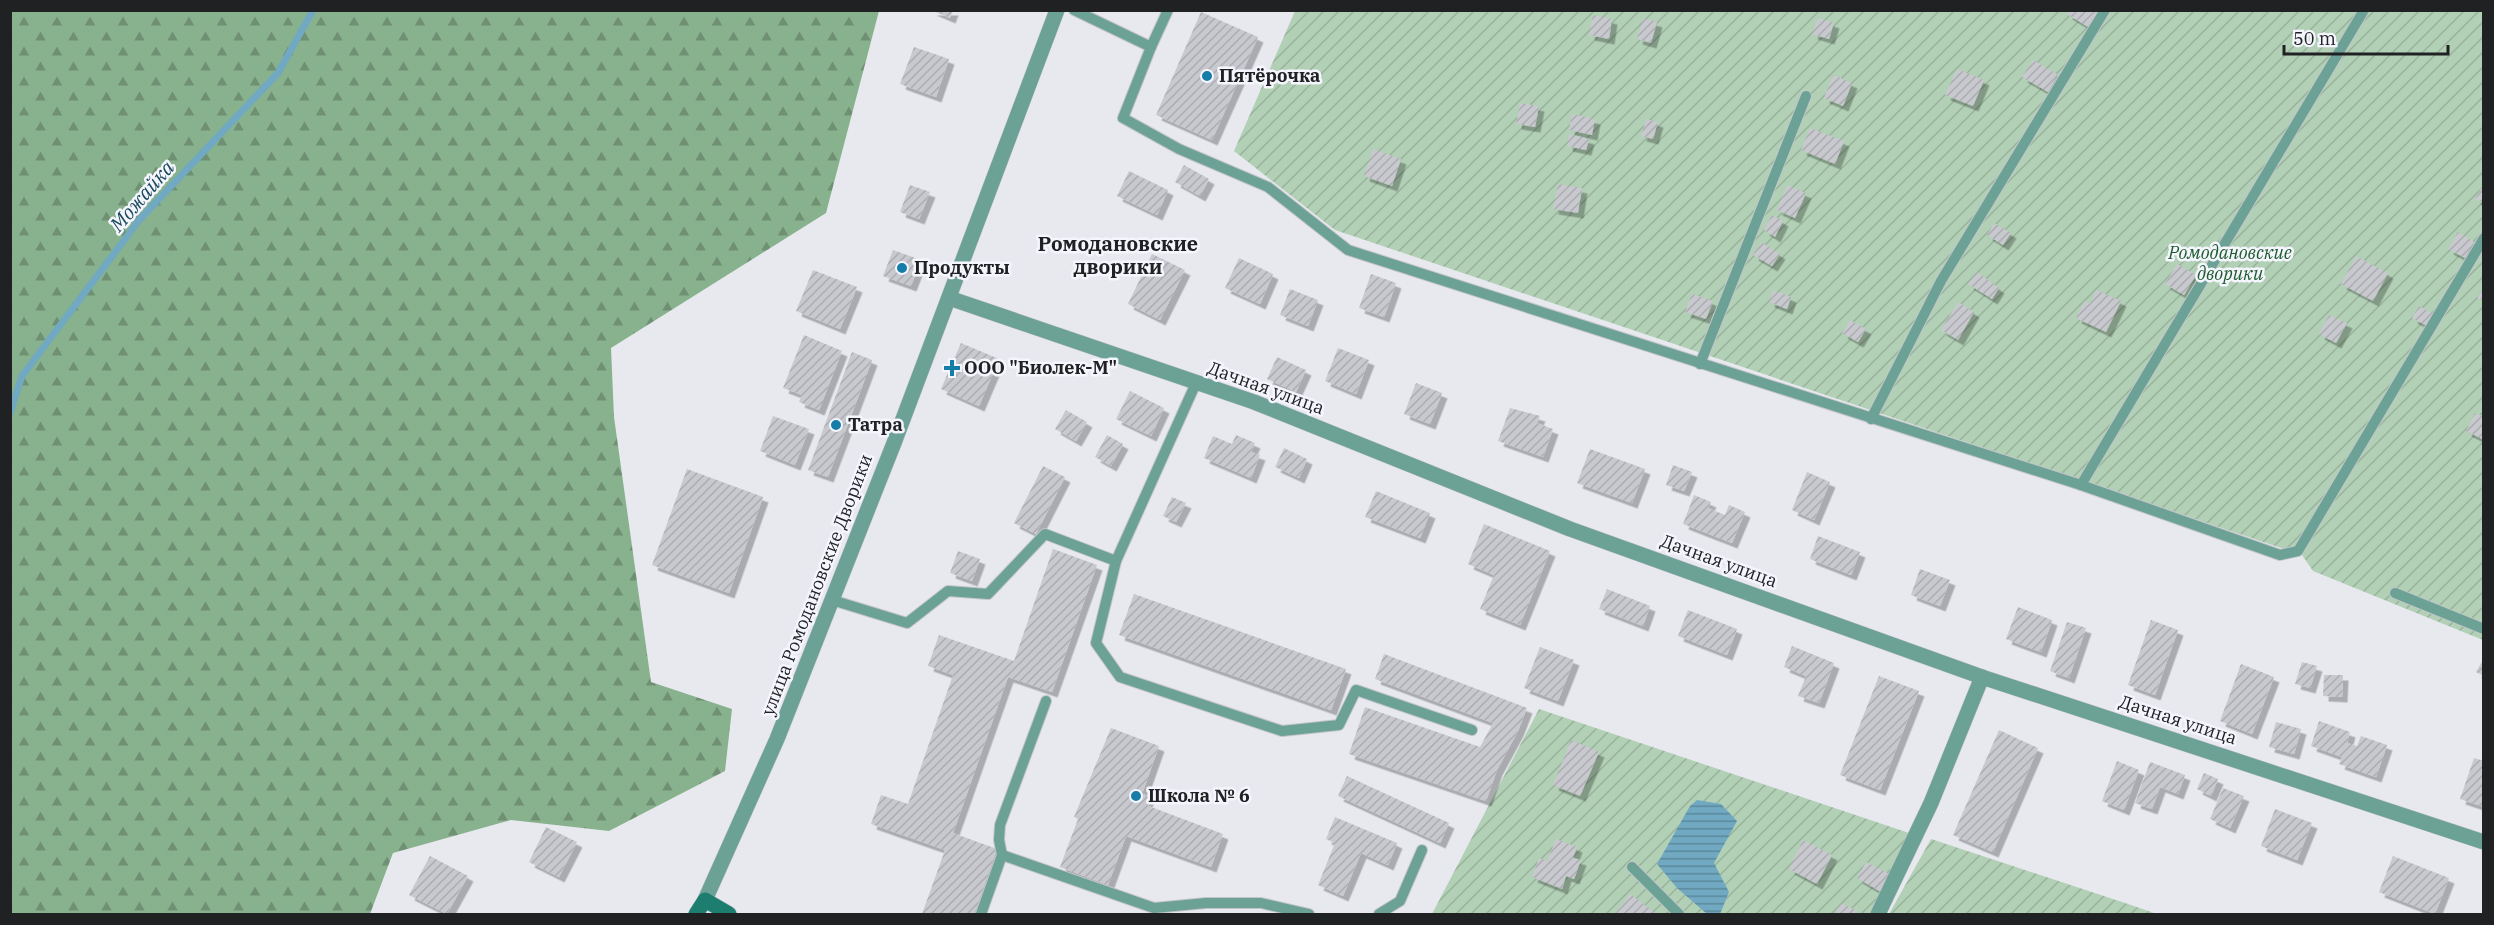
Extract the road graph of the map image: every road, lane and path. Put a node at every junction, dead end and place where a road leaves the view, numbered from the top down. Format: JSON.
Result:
{"nodes":[{"id":1,"x":1057,"y":10,"type":"edge"},
{"id":2,"x":1074,"y":10,"type":"edge"},
{"id":3,"x":1168,"y":10,"type":"edge"},
{"id":4,"x":2105,"y":10,"type":"edge"},
{"id":5,"x":2364,"y":10,"type":"edge"},
{"id":6,"x":1151,"y":47,"type":"junction"},
{"id":7,"x":1806,"y":96,"type":"dead end"},
{"id":8,"x":2484,"y":238,"type":"edge"},
{"id":9,"x":949,"y":298,"type":"junction"},
{"id":10,"x":1700,"y":363,"type":"junction"},
{"id":11,"x":1196,"y":383,"type":"junction"},
{"id":12,"x":1871,"y":419,"type":"junction"},
{"id":13,"x":2081,"y":485,"type":"junction"},
{"id":14,"x":1116,"y":561,"type":"junction"},
{"id":15,"x":2395,"y":593,"type":"dead end"},
{"id":16,"x":832,"y":600,"type":"junction"},
{"id":17,"x":2484,"y":629,"type":"edge"},
{"id":18,"x":1982,"y":676,"type":"junction"},
{"id":19,"x":1046,"y":701,"type":"dead end"},
{"id":20,"x":1472,"y":730,"type":"dead end"},
{"id":21,"x":2484,"y":842,"type":"edge"},
{"id":22,"x":1422,"y":850,"type":"dead end"},
{"id":23,"x":1002,"y":855,"type":"junction"},
{"id":24,"x":1632,"y":867,"type":"dead end"},
{"id":25,"x":705,"y":900,"type":"junction"},
{"id":26,"x":696,"y":915,"type":"edge"},
{"id":27,"x":729,"y":915,"type":"edge"},
{"id":28,"x":981,"y":915,"type":"edge"},
{"id":29,"x":1309,"y":915,"type":"edge"},
{"id":30,"x":1379,"y":915,"type":"edge"},
{"id":31,"x":1679,"y":915,"type":"edge"},
{"id":32,"x":1878,"y":915,"type":"edge"}],
"edges":[{"from":1,"to":9,"type":"street","name":"улица Ромодановские Дворики"},
{"from":2,"to":6,"type":"lane"},
{"from":3,"to":6,"type":"lane"},
{"from":4,"to":12,"type":"lane"},
{"from":5,"to":13,"type":"lane"},
{"from":6,"to":10,"type":"lane"},
{"from":7,"to":10,"type":"lane"},
{"from":8,"to":13,"type":"lane"},
{"from":9,"to":11,"type":"street","name":"Дачная улица"},
{"from":9,"to":16,"type":"street","name":"улица Ромодановские Дворики"},
{"from":10,"to":12,"type":"lane"},
{"from":11,"to":14,"type":"lane"},
{"from":11,"to":18,"type":"street","name":"Дачная улица"},
{"from":12,"to":13,"type":"lane"},
{"from":14,"to":16,"type":"lane"},
{"from":14,"to":20,"type":"lane"},
{"from":15,"to":17,"type":"lane"},
{"from":16,"to":25,"type":"street","name":"улица Ромодановские Дворики"},
{"from":18,"to":21,"type":"street","name":"Дачная улица"},
{"from":18,"to":32,"type":"street"},
{"from":19,"to":23,"type":"lane"},
{"from":22,"to":30,"type":"lane"},
{"from":23,"to":28,"type":"lane"},
{"from":23,"to":29,"type":"lane"},
{"from":24,"to":31,"type":"lane"},
{"from":25,"to":26,"type":"main road"},
{"from":25,"to":27,"type":"main road"}]}
